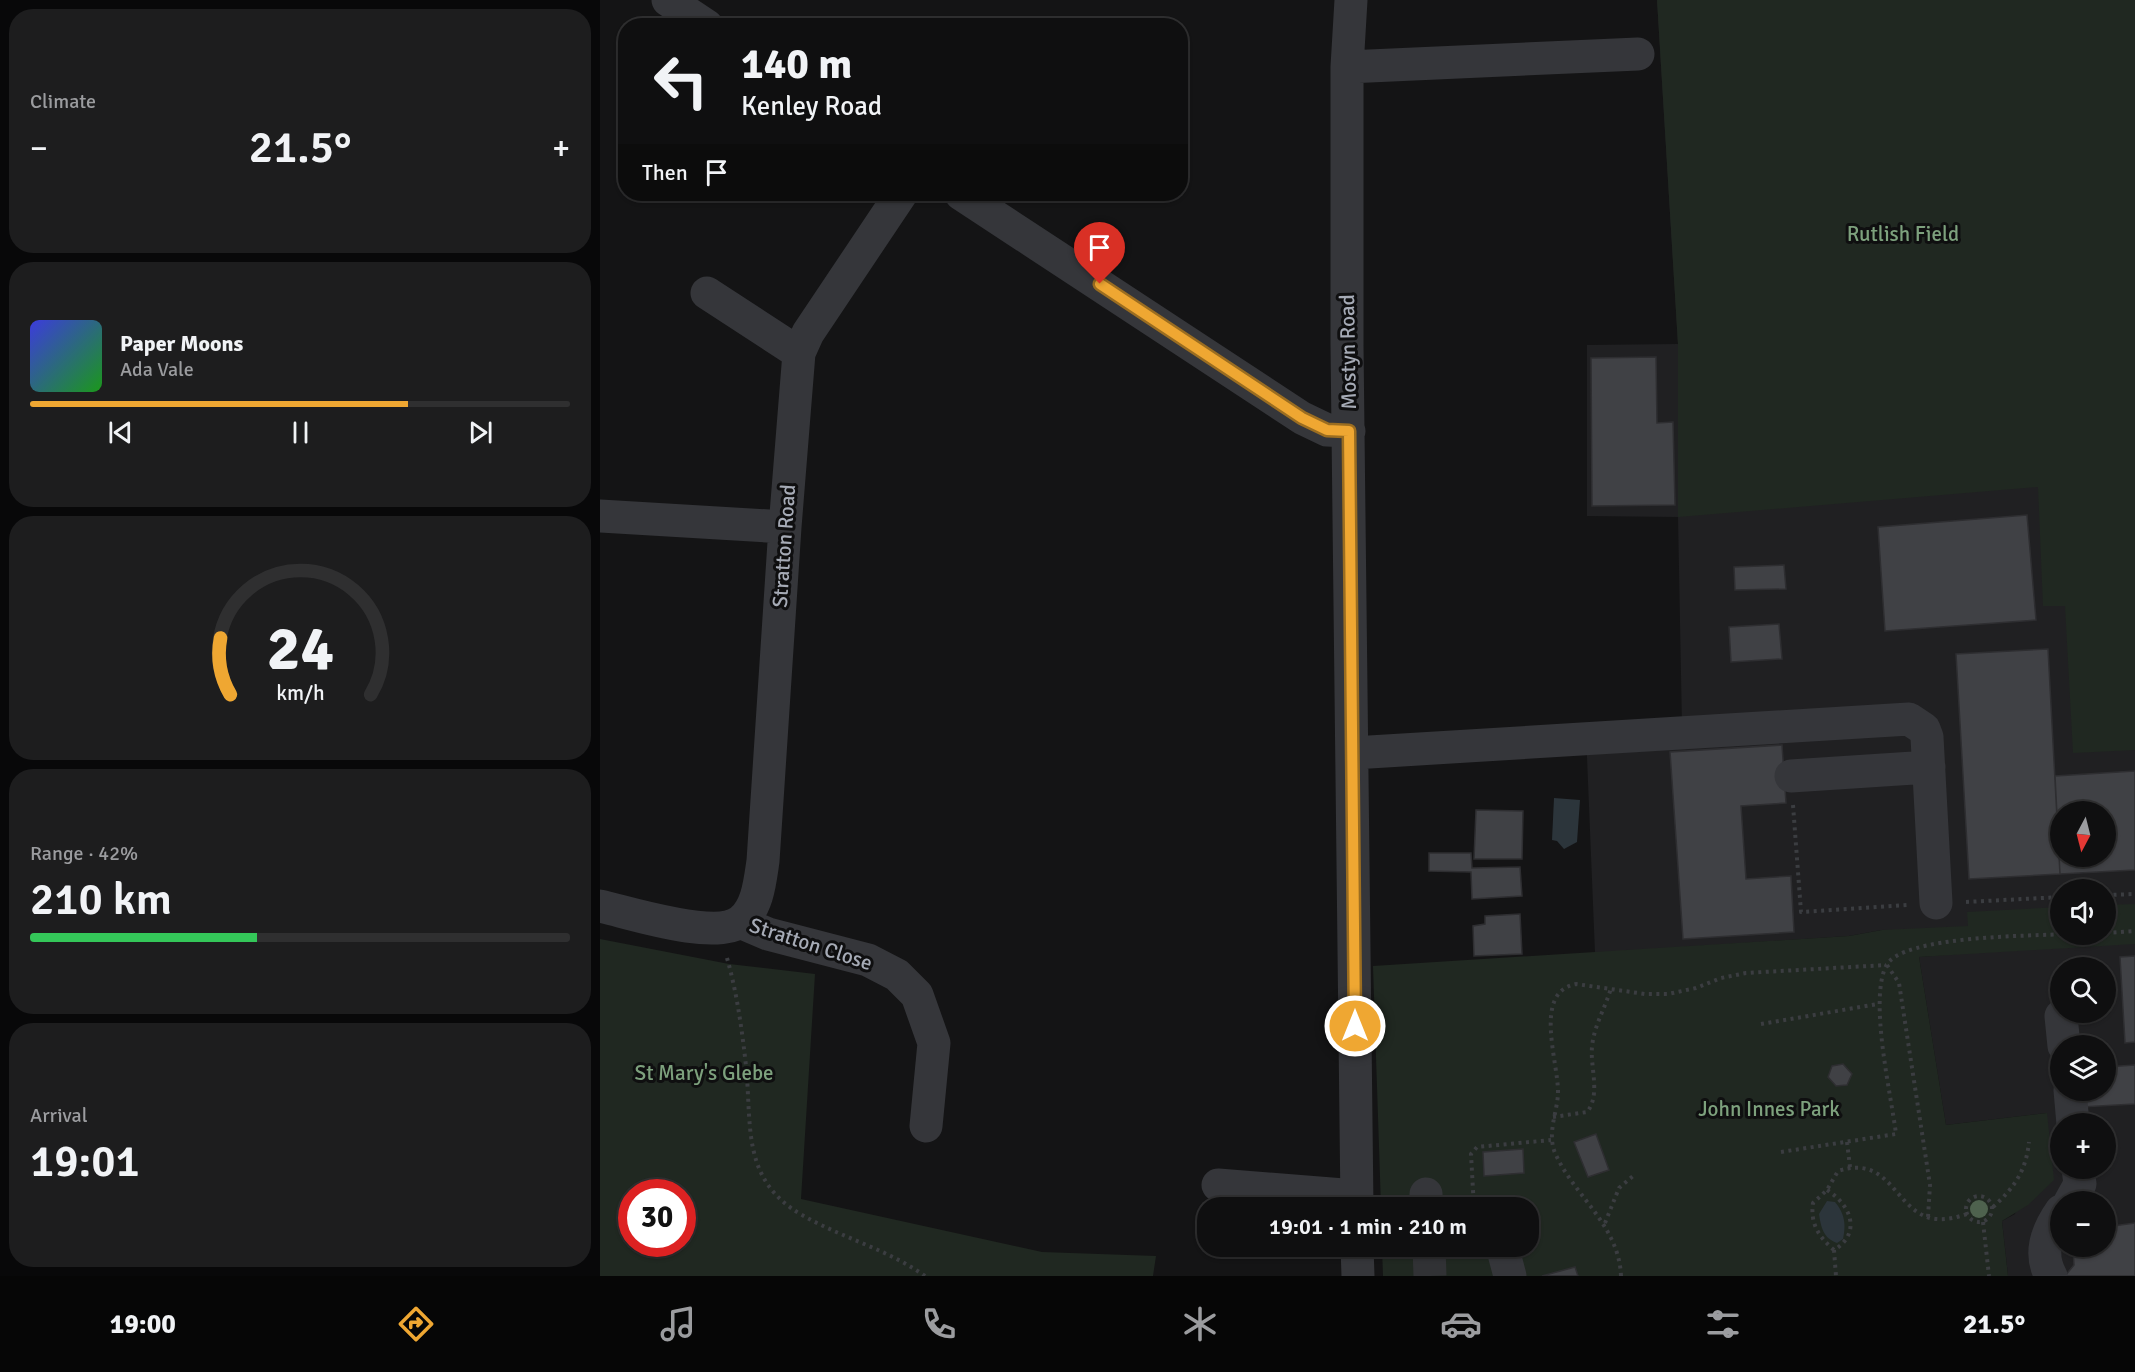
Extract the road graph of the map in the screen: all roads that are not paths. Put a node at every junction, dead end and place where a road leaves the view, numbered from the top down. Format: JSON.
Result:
{"nodes":[{"id":1,"x":668,"y":0,"type":"edge"},
{"id":2,"x":1351,"y":0,"type":"edge"},
{"id":3,"x":695,"y":18,"type":"edge"},
{"id":4,"x":1638,"y":54,"type":"dead end"},
{"id":5,"x":1347,"y":67,"type":"junction"},
{"id":6,"x":896,"y":201,"type":"edge"},
{"id":7,"x":972,"y":201,"type":"edge"},
{"id":8,"x":707,"y":293,"type":"dead end"},
{"id":9,"x":799,"y":353,"type":"junction"},
{"id":10,"x":1349,"y":431,"type":"junction"},
{"id":11,"x":600,"y":516,"type":"edge"},
{"id":12,"x":784,"y":527,"type":"junction"},
{"id":13,"x":1353,"y":753,"type":"junction"},
{"id":14,"x":1929,"y":767,"type":"junction"},
{"id":15,"x":1791,"y":776,"type":"road end"},
{"id":16,"x":1936,"y":903,"type":"road end"},
{"id":17,"x":600,"y":906,"type":"edge"},
{"id":18,"x":740,"y":922,"type":"junction"},
{"id":19,"x":926,"y":1126,"type":"dead end"},
{"id":20,"x":1218,"y":1185,"type":"dead end"},
{"id":21,"x":1316,"y":1197,"type":"edge"},
{"id":22,"x":1357,"y":1197,"type":"edge"},
{"id":23,"x":2050,"y":1226,"type":"edge"},
{"id":24,"x":1357,"y":1257,"type":"edge"},
{"id":25,"x":1505,"y":1257,"type":"edge"},
{"id":26,"x":1358,"y":1276,"type":"edge"},
{"id":27,"x":1510,"y":1276,"type":"edge"},
{"id":28,"x":2050,"y":1276,"type":"edge"}],
"edges":[{"from":1,"to":3,"type":"street"},
{"from":2,"to":5,"type":"street","name":"Mostyn Road"},
{"from":4,"to":5,"type":"street"},
{"from":5,"to":10,"type":"street","name":"Mostyn Road"},
{"from":6,"to":9,"type":"street","name":"Stratton Road"},
{"from":7,"to":10,"type":"street"},
{"from":8,"to":9,"type":"street"},
{"from":9,"to":12,"type":"street","name":"Stratton Road"},
{"from":10,"to":13,"type":"street","name":"Mostyn Road"},
{"from":11,"to":12,"type":"street"},
{"from":12,"to":18,"type":"street","name":"Stratton Road"},
{"from":13,"to":14,"type":"street"},
{"from":13,"to":22,"type":"street","name":"Mostyn Road"},
{"from":14,"to":15,"type":"street"},
{"from":14,"to":16,"type":"street"},
{"from":17,"to":18,"type":"street"},
{"from":18,"to":19,"type":"street","name":"Stratton Close"},
{"from":20,"to":21,"type":"street"},
{"from":23,"to":28,"type":"street"},
{"from":24,"to":26,"type":"street"},
{"from":25,"to":27,"type":"street"}]}
